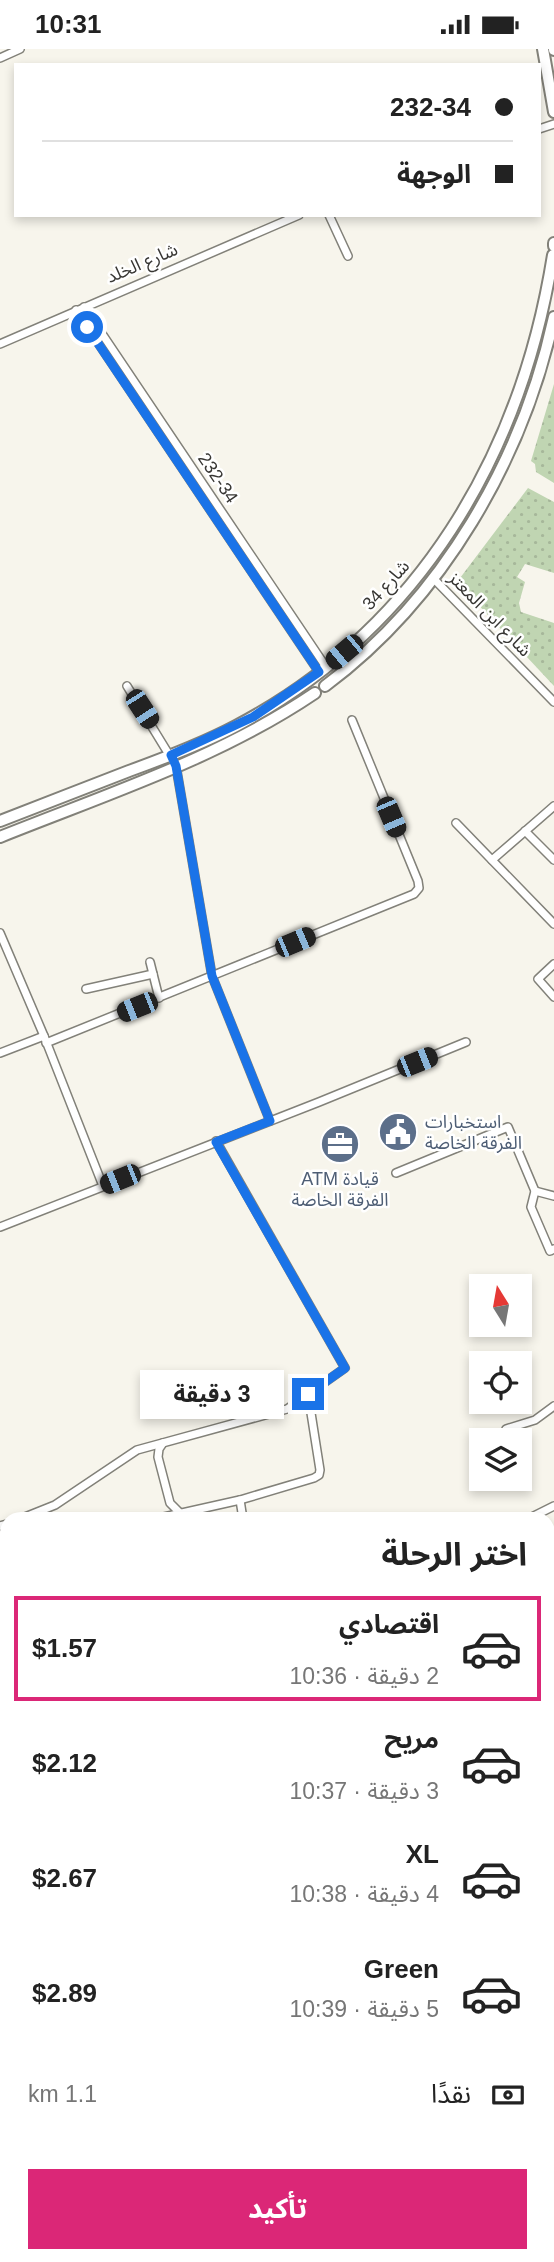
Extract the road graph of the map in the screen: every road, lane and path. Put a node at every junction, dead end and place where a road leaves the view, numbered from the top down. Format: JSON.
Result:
{"nodes":[{"id":1,"x":20,"y":49,"type":"edge"},
{"id":2,"x":543,"y":49,"type":"edge"},
{"id":3,"x":0,"y":58,"type":"edge"},
{"id":4,"x":554,"y":112,"type":"edge"},
{"id":5,"x":294,"y":217,"type":"edge"},
{"id":6,"x":331,"y":217,"type":"edge"},
{"id":7,"x":553,"y":248,"type":"edge"},
{"id":8,"x":348,"y":256,"type":"dead end"},
{"id":9,"x":84,"y":307,"type":"junction"},
{"id":10,"x":75,"y":310,"type":"junction"},
{"id":11,"x":554,"y":317,"type":"edge"},
{"id":12,"x":90,"y":325,"type":"junction"},
{"id":13,"x":0,"y":344,"type":"edge"},
{"id":14,"x":433,"y":578,"type":"junction"},
{"id":15,"x":323,"y":670,"type":"junction"},
{"id":16,"x":127,"y":685,"type":"dead end"},
{"id":17,"x":554,"y":702,"type":"edge"},
{"id":18,"x":352,"y":720,"type":"dead end"},
{"id":19,"x":174,"y":761,"type":"junction"},
{"id":20,"x":554,"y":806,"type":"edge"},
{"id":21,"x":0,"y":821,"type":"edge"},
{"id":22,"x":456,"y":823,"type":"dead end"},
{"id":23,"x":525,"y":831,"type":"junction"},
{"id":24,"x":0,"y":837,"type":"edge"},
{"id":25,"x":492,"y":859,"type":"junction"},
{"id":26,"x":554,"y":860,"type":"edge"},
{"id":27,"x":554,"y":924,"type":"edge"},
{"id":28,"x":0,"y":933,"type":"edge"},
{"id":29,"x":149,"y":962,"type":"dead end"},
{"id":30,"x":554,"y":964,"type":"edge"},
{"id":31,"x":153,"y":974,"type":"junction"},
{"id":32,"x":212,"y":976,"type":"junction"},
{"id":33,"x":86,"y":989,"type":"dead end"},
{"id":34,"x":554,"y":997,"type":"edge"},
{"id":35,"x":159,"y":998,"type":"junction"},
{"id":36,"x":45,"y":1040,"type":"junction"},
{"id":37,"x":466,"y":1042,"type":"dead end"},
{"id":38,"x":0,"y":1053,"type":"edge"},
{"id":39,"x":270,"y":1121,"type":"junction"},
{"id":40,"x":216,"y":1142,"type":"junction"},
{"id":41,"x":396,"y":1173,"type":"dead end"},
{"id":42,"x":103,"y":1187,"type":"junction"},
{"id":43,"x":535,"y":1191,"type":"junction"},
{"id":44,"x":554,"y":1196,"type":"edge"},
{"id":45,"x":0,"y":1227,"type":"edge"},
{"id":46,"x":554,"y":1249,"type":"edge"},
{"id":47,"x":308,"y":1394,"type":"junction"},
{"id":48,"x":554,"y":1406,"type":"edge"},
{"id":49,"x":509,"y":1428,"type":"edge"},
{"id":50,"x":164,"y":1443,"type":"junction"},
{"id":51,"x":240,"y":1500,"type":"junction"},
{"id":52,"x":38,"y":1512,"type":"edge"},
{"id":53,"x":179,"y":1512,"type":"edge"},
{"id":54,"x":185,"y":1512,"type":"edge"},
{"id":55,"x":242,"y":1512,"type":"edge"}],
"edges":[{"from":1,"to":3,"type":"street"},
{"from":2,"to":4,"type":"main road"},
{"from":5,"to":9,"type":"street","name":"شارع الخلد"},
{"from":6,"to":8,"type":"street"},
{"from":7,"to":15,"type":"main road","name":"شارع 34"},
{"from":9,"to":10,"type":"street","name":"شارع الخلد"},
{"from":9,"to":12,"type":"street","name":"232-34"},
{"from":10,"to":12,"type":"street","name":"232-34"},
{"from":10,"to":13,"type":"street","name":"شارع الخلد"},
{"from":11,"to":14,"type":"main road","name":"شارع 34"},
{"from":12,"to":15,"type":"street","name":"232-34"},
{"from":14,"to":17,"type":"street","name":"شارع ابن المعتز"},
{"from":14,"to":19,"type":"main road","name":"شارع 34"},
{"from":15,"to":19,"type":"main road","name":"شارع 34"},
{"from":16,"to":19,"type":"street"},
{"from":18,"to":32,"type":"street"},
{"from":19,"to":21,"type":"main road","name":"شارع 34"},
{"from":19,"to":24,"type":"main road","name":"شارع 34"},
{"from":19,"to":32,"type":"street"},
{"from":20,"to":23,"type":"street"},
{"from":22,"to":25,"type":"street"},
{"from":23,"to":25,"type":"street"},
{"from":23,"to":26,"type":"street"},
{"from":25,"to":27,"type":"street"},
{"from":28,"to":36,"type":"street"},
{"from":29,"to":31,"type":"street"},
{"from":30,"to":34,"type":"street"},
{"from":31,"to":33,"type":"street"},
{"from":31,"to":35,"type":"street"},
{"from":32,"to":35,"type":"street"},
{"from":32,"to":39,"type":"street"},
{"from":35,"to":36,"type":"street"},
{"from":36,"to":38,"type":"street"},
{"from":36,"to":42,"type":"street"},
{"from":37,"to":39,"type":"street"},
{"from":39,"to":40,"type":"street"},
{"from":40,"to":42,"type":"street"},
{"from":40,"to":47,"type":"street"},
{"from":41,"to":43,"type":"street"},
{"from":42,"to":45,"type":"street"},
{"from":43,"to":44,"type":"street"},
{"from":43,"to":46,"type":"street"},
{"from":47,"to":50,"type":"street"},
{"from":47,"to":51,"type":"street"},
{"from":48,"to":49,"type":"street"},
{"from":50,"to":52,"type":"street"},
{"from":50,"to":53,"type":"street"},
{"from":51,"to":54,"type":"street"},
{"from":51,"to":55,"type":"street"}]}
